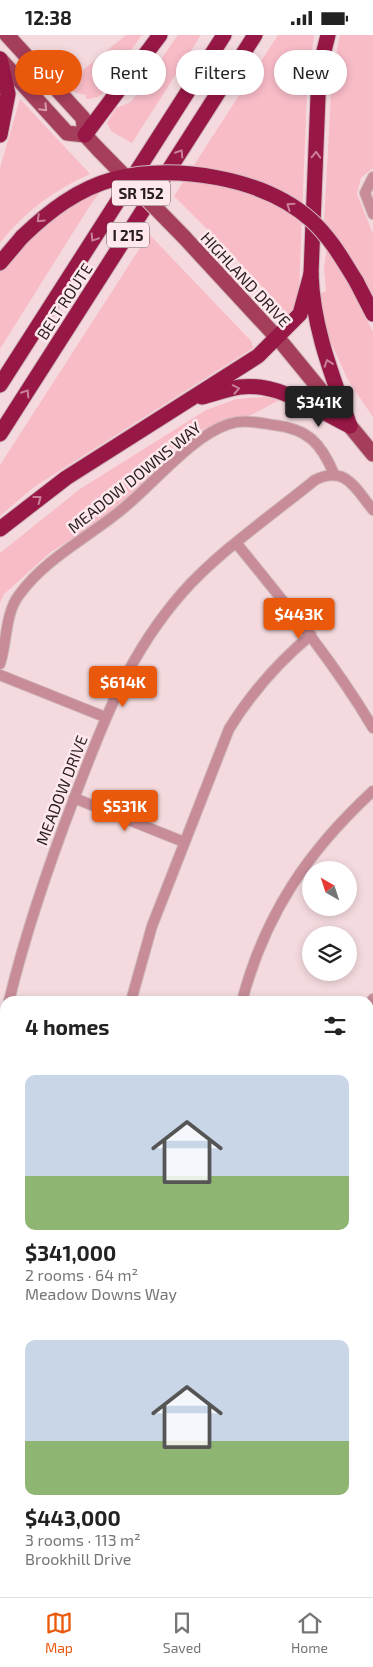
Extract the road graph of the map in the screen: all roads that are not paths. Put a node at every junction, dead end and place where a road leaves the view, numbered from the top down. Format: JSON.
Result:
{"nodes":[{"id":1,"x":7,"y":35,"type":"edge"},
{"id":2,"x":160,"y":35,"type":"edge"},
{"id":3,"x":224,"y":35,"type":"edge"},
{"id":4,"x":255,"y":35,"type":"edge"},
{"id":5,"x":328,"y":35,"type":"edge"},
{"id":6,"x":0,"y":59,"type":"edge"},
{"id":7,"x":0,"y":135,"type":"edge"},
{"id":8,"x":85,"y":135,"type":"junction"},
{"id":9,"x":373,"y":177,"type":"edge"},
{"id":10,"x":373,"y":214,"type":"edge"},
{"id":11,"x":0,"y":263,"type":"edge"},
{"id":12,"x":311,"y":274,"type":"junction"},
{"id":13,"x":373,"y":314,"type":"edge"},
{"id":14,"x":278,"y":338,"type":"junction"},
{"id":15,"x":0,"y":385,"type":"edge"},
{"id":16,"x":188,"y":401,"type":"junction"},
{"id":17,"x":350,"y":426,"type":"junction"},
{"id":18,"x":0,"y":434,"type":"edge"},
{"id":19,"x":373,"y":454,"type":"edge"},
{"id":20,"x":334,"y":474,"type":"junction"},
{"id":21,"x":373,"y":510,"type":"edge"},
{"id":22,"x":0,"y":529,"type":"edge"},
{"id":23,"x":237,"y":544,"type":"junction"},
{"id":24,"x":311,"y":635,"type":"junction"},
{"id":25,"x":0,"y":664,"type":"edge"},
{"id":26,"x":0,"y":675,"type":"edge"},
{"id":27,"x":105,"y":717,"type":"junction"},
{"id":28,"x":373,"y":728,"type":"edge"},
{"id":29,"x":373,"y":791,"type":"edge"},
{"id":30,"x":74,"y":798,"type":"junction"},
{"id":31,"x":184,"y":842,"type":"junction"},
{"id":32,"x":10,"y":996,"type":"edge"},
{"id":33,"x":132,"y":996,"type":"edge"},
{"id":34,"x":244,"y":996,"type":"edge"}],
"edges":[{"from":1,"to":8,"type":"main road","name":"HIGHLAND DRIVE","number":"SR 152"},
{"from":2,"to":8,"type":"highway"},
{"from":3,"to":15,"type":"highway","name":"BELT ROUTE","number":"I 215","one_way":true},
{"from":18,"to":4,"type":"highway","name":"BELT ROUTE","number":"I 215","one_way":true},
{"from":12,"to":5,"type":"highway","one_way":true},
{"from":6,"to":7,"type":"highway"},
{"from":6,"to":8,"type":"main road","name":"HIGHLAND DRIVE","number":"SR 152","one_way":true},
{"from":8,"to":14,"type":"main road","name":"HIGHLAND DRIVE","number":"SR 152","bridge":true},
{"from":9,"to":10,"type":"street"},
{"from":13,"to":11,"type":"highway","one_way":true,"bridge":true},
{"from":12,"to":14,"type":"highway"},
{"from":17,"to":12,"type":"highway","one_way":true},
{"from":14,"to":16,"type":"highway"},
{"from":14,"to":17,"type":"main road","name":"HIGHLAND DRIVE"},
{"from":16,"to":17,"type":"highway","one_way":true},
{"from":22,"to":16,"type":"highway","one_way":true},
{"from":17,"to":19,"type":"main road","name":"HIGHLAND DRIVE"},
{"from":20,"to":21,"type":"street"},
{"from":20,"to":23,"type":"street","name":"MEADOW DRIVE"},
{"from":20,"to":25,"type":"street","name":"MEADOW DOWNS WAY"},
{"from":23,"to":24,"type":"street"},
{"from":23,"to":27,"type":"street","name":"MEADOW DRIVE"},
{"from":24,"to":28,"type":"street"},
{"from":24,"to":31,"type":"street"},
{"from":26,"to":27,"type":"street"},
{"from":27,"to":30,"type":"street","name":"MEADOW DRIVE"},
{"from":29,"to":34,"type":"street"},
{"from":30,"to":31,"type":"street"},
{"from":30,"to":32,"type":"street","name":"MEADOW DRIVE"},
{"from":31,"to":33,"type":"street"}]}
